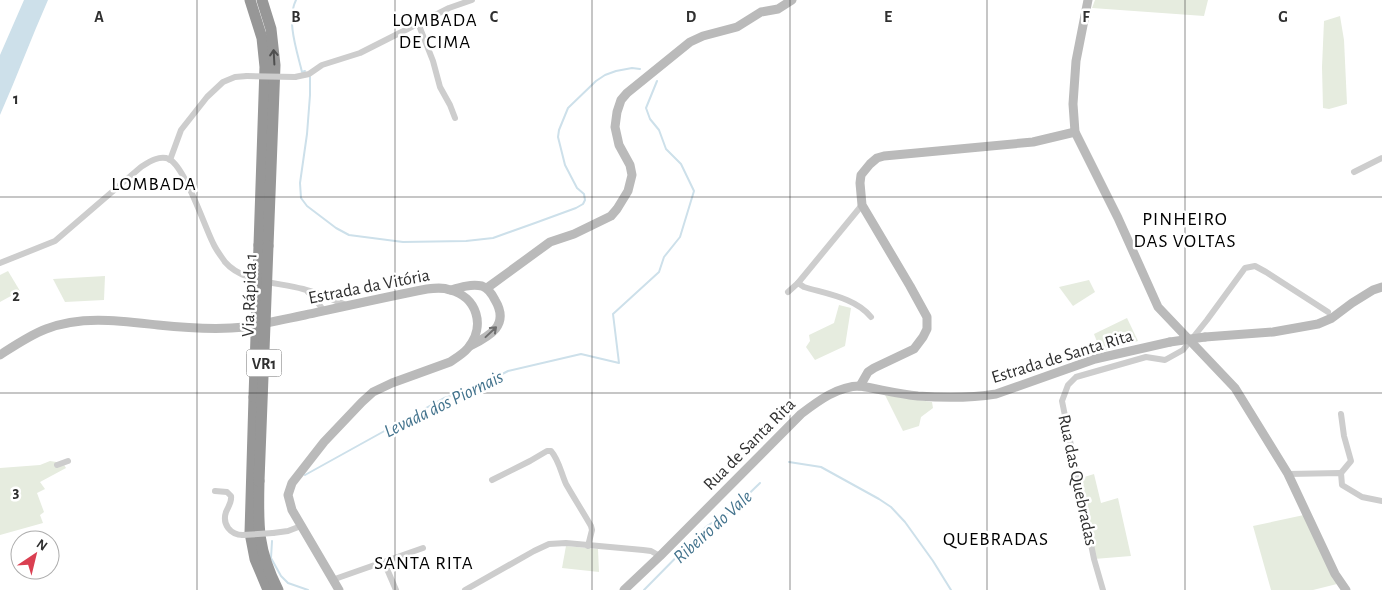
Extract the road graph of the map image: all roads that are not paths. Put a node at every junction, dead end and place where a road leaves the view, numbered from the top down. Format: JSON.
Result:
{"nodes":[{"id":1,"x":250,"y":0,"type":"edge"},
{"id":2,"x":262,"y":0,"type":"edge"},
{"id":3,"x":472,"y":0,"type":"edge"},
{"id":4,"x":792,"y":0,"type":"edge"},
{"id":5,"x":1088,"y":0,"type":"edge"},
{"id":6,"x":262,"y":18,"type":"junction"},
{"id":7,"x":418,"y":23,"type":"junction"},
{"id":8,"x":456,"y":118,"type":"dead end"},
{"id":9,"x":1075,"y":132,"type":"junction"},
{"id":10,"x":1382,"y":158,"type":"edge"},
{"id":11,"x":170,"y":160,"type":"junction"},
{"id":12,"x":1354,"y":172,"type":"dead end"},
{"id":13,"x":862,"y":205,"type":"junction"},
{"id":14,"x":0,"y":263,"type":"edge"},
{"id":15,"x":798,"y":283,"type":"junction"},
{"id":16,"x":477,"y":286,"type":"junction"},
{"id":17,"x":1382,"y":287,"type":"edge"},
{"id":18,"x":487,"y":288,"type":"junction"},
{"id":19,"x":303,"y":289,"type":"junction"},
{"id":20,"x":451,"y":290,"type":"junction"},
{"id":21,"x":788,"y":292,"type":"dead end"},
{"id":22,"x":315,"y":300,"type":"junction"},
{"id":23,"x":469,"y":301,"type":"junction"},
{"id":24,"x":347,"y":306,"type":"junction"},
{"id":25,"x":324,"y":311,"type":"junction"},
{"id":26,"x":1328,"y":312,"type":"dead end"},
{"id":27,"x":306,"y":315,"type":"junction"},
{"id":28,"x":871,"y":317,"type":"dead end"},
{"id":29,"x":1190,"y":341,"type":"junction"},
{"id":30,"x":470,"y":346,"type":"junction"},
{"id":31,"x":0,"y":355,"type":"edge"},
{"id":32,"x":860,"y":386,"type":"junction"},
{"id":33,"x":1341,"y":414,"type":"dead end"},
{"id":34,"x":68,"y":461,"type":"dead end"},
{"id":35,"x":56,"y":465,"type":"dead end"},
{"id":36,"x":1341,"y":473,"type":"junction"},
{"id":37,"x":1288,"y":474,"type":"junction"},
{"id":38,"x":492,"y":480,"type":"dead end"},
{"id":39,"x":215,"y":491,"type":"dead end"},
{"id":40,"x":1382,"y":501,"type":"edge"},
{"id":41,"x":301,"y":526,"type":"junction"},
{"id":42,"x":588,"y":546,"type":"junction"},
{"id":43,"x":423,"y":548,"type":"dead end"},
{"id":44,"x":660,"y":556,"type":"junction"},
{"id":45,"x":384,"y":562,"type":"junction"},
{"id":46,"x":262,"y":567,"type":"junction"},
{"id":47,"x":332,"y":580,"type":"junction"},
{"id":48,"x":263,"y":590,"type":"edge"},
{"id":49,"x":268,"y":590,"type":"edge"},
{"id":50,"x":278,"y":590,"type":"edge"},
{"id":51,"x":285,"y":590,"type":"edge"},
{"id":52,"x":339,"y":590,"type":"edge"},
{"id":53,"x":396,"y":590,"type":"edge"},
{"id":54,"x":465,"y":590,"type":"edge"},
{"id":55,"x":624,"y":590,"type":"edge"},
{"id":56,"x":1103,"y":590,"type":"edge"},
{"id":57,"x":1346,"y":590,"type":"edge"}],
"edges":[{"from":1,"to":6,"type":"highway","name":"Via Rápida 1","number":"VR1"},
{"from":2,"to":6,"type":"highway","name":"Via Rápida 1","number":"VR1"},
{"from":3,"to":7,"type":"street"},
{"from":4,"to":18,"type":"street"},
{"from":5,"to":9,"type":"street"},
{"from":6,"to":46,"type":"highway","name":"Via Rápida 1","number":"VR1","bridge":true},
{"from":7,"to":8,"type":"street"},
{"from":7,"to":11,"type":"street","bridge":true},
{"from":9,"to":13,"type":"street"},
{"from":9,"to":29,"type":"street"},
{"from":10,"to":12,"type":"street"},
{"from":11,"to":14,"type":"street"},
{"from":11,"to":19,"type":"street"},
{"from":13,"to":15,"type":"street"},
{"from":13,"to":32,"type":"street"},
{"from":15,"to":21,"type":"street"},
{"from":15,"to":28,"type":"street"},
{"from":16,"to":18,"type":"street"},
{"from":16,"to":20,"type":"street"},
{"from":16,"to":23,"type":"street"},
{"from":17,"to":32,"type":"street","name":"Estrada de Santa Rita","bridge":true},
{"from":30,"to":18,"type":"street","one_way":true},
{"from":19,"to":22,"type":"street"},
{"from":19,"to":24,"type":"street"},
{"from":20,"to":23,"type":"street","name":"Estrada da Vitória"},
{"from":20,"to":24,"type":"street","name":"Estrada da Vitória"},
{"from":22,"to":25,"type":"street"},
{"from":22,"to":27,"type":"street"},
{"from":23,"to":30,"type":"street"},
{"from":24,"to":25,"type":"street","name":"Estrada da Vitória"},
{"from":25,"to":27,"type":"street","name":"Estrada da Vitória"},
{"from":26,"to":29,"type":"street","name":"Rua das Quebradas"},
{"from":27,"to":31,"type":"street","name":"Estrada da Vitória"},
{"from":29,"to":37,"type":"street"},
{"from":29,"to":56,"type":"street","name":"Rua das Quebradas"},
{"from":30,"to":41,"type":"street"},
{"from":32,"to":44,"type":"street","name":"Rua de Santa Rita"},
{"from":33,"to":36,"type":"street"},
{"from":34,"to":35,"type":"street"},
{"from":36,"to":37,"type":"street"},
{"from":36,"to":40,"type":"street"},
{"from":37,"to":57,"type":"street"},
{"from":38,"to":42,"type":"street"},
{"from":39,"to":41,"type":"street","bridge":true},
{"from":41,"to":47,"type":"street"},
{"from":42,"to":44,"type":"street"},
{"from":42,"to":54,"type":"street"},
{"from":43,"to":45,"type":"street"},
{"from":44,"to":55,"type":"street","name":"Rua de Santa Rita"},
{"from":45,"to":47,"type":"street"},
{"from":45,"to":53,"type":"street"},
{"from":46,"to":48,"type":"highway"},
{"from":46,"to":49,"type":"highway","name":"Via Rápida 1","number":"VR1"},
{"from":46,"to":50,"type":"highway","name":"Via Rápida 1","number":"VR1"},
{"from":46,"to":51,"type":"highway"},
{"from":47,"to":52,"type":"street"}]}
